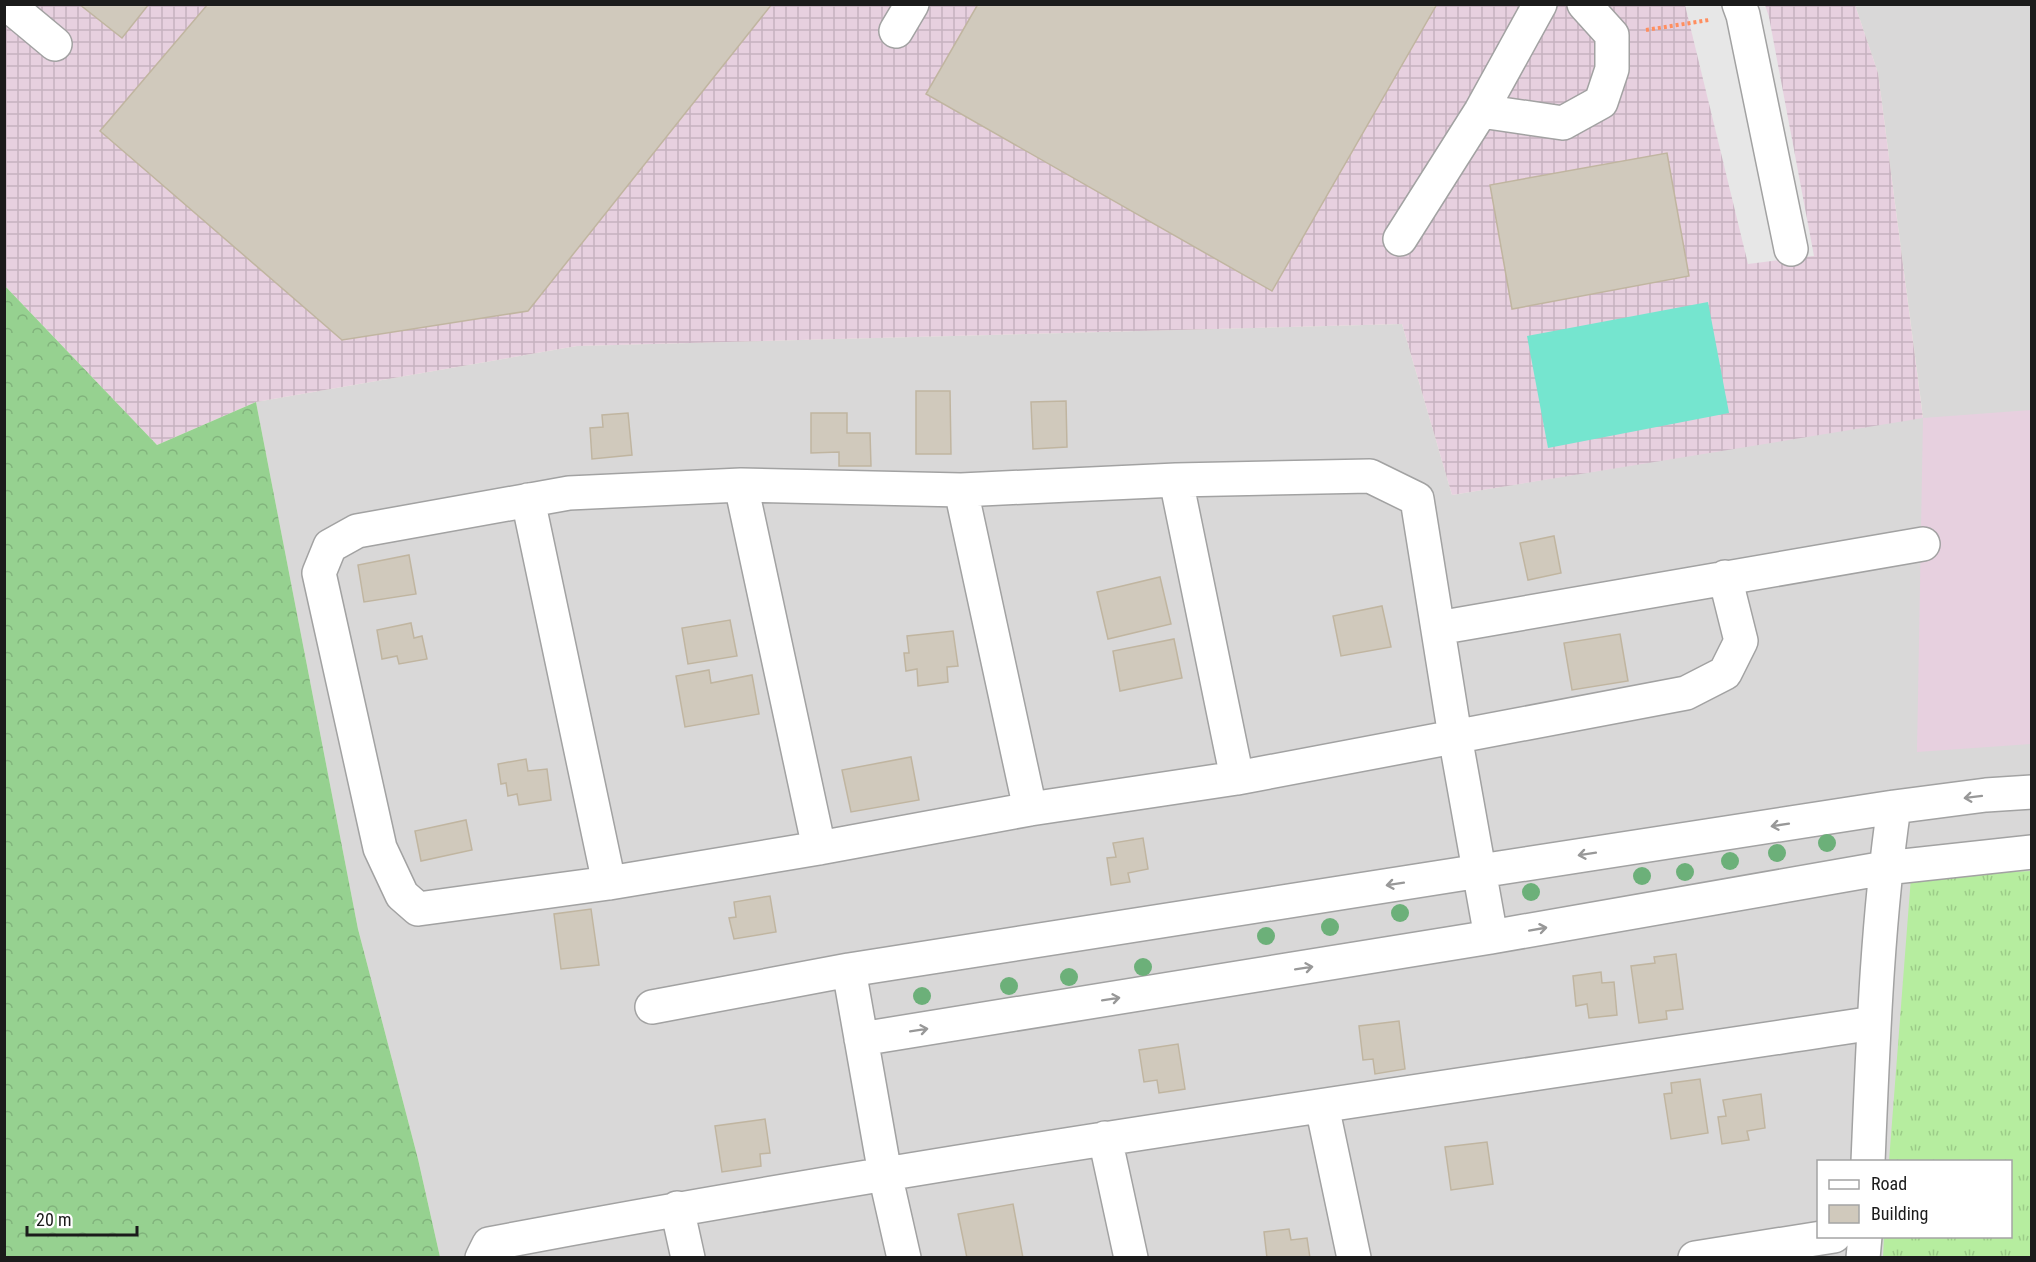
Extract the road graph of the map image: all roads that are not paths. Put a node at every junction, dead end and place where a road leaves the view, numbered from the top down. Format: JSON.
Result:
{"nodes":[{"id":1,"x":7,"y":4,"type":"edge"},
{"id":2,"x":1539,"y":4,"type":"edge"},
{"id":3,"x":1584,"y":4,"type":"edge"},
{"id":4,"x":1741,"y":10,"type":"edge"},
{"id":5,"x":55,"y":44,"type":"dead end"},
{"id":6,"x":1481,"y":111,"type":"junction"},
{"id":7,"x":1400,"y":239,"type":"dead end"},
{"id":8,"x":1791,"y":249,"type":"dead end"},
{"id":9,"x":1176,"y":480,"type":"junction"},
{"id":10,"x":741,"y":484,"type":"junction"},
{"id":11,"x":961,"y":489,"type":"junction"},
{"id":12,"x":528,"y":500,"type":"junction"},
{"id":13,"x":1923,"y":544,"type":"dead end"},
{"id":14,"x":1725,"y":577,"type":"junction"},
{"id":15,"x":1438,"y":628,"type":"junction"},
{"id":16,"x":1455,"y":736,"type":"junction"},
{"id":17,"x":1237,"y":778,"type":"junction"},
{"id":18,"x":2031,"y":792,"type":"edge"},
{"id":19,"x":1894,"y":807,"type":"junction"},
{"id":20,"x":1030,"y":809,"type":"junction"},
{"id":21,"x":819,"y":848,"type":"junction"},
{"id":22,"x":2031,"y":852,"type":"edge"},
{"id":23,"x":1885,"y":868,"type":"junction"},
{"id":24,"x":1480,"y":871,"type":"junction"},
{"id":25,"x":609,"y":883,"type":"junction"},
{"id":26,"x":1491,"y":937,"type":"junction"},
{"id":27,"x":849,"y":970,"type":"junction"},
{"id":28,"x":652,"y":1007,"type":"dead end"},
{"id":29,"x":1874,"y":1023,"type":"junction"},
{"id":30,"x":861,"y":1039,"type":"junction"},
{"id":31,"x":1322,"y":1106,"type":"junction"},
{"id":32,"x":1105,"y":1138,"type":"junction"},
{"id":33,"x":1868,"y":1160,"type":"edge"},
{"id":34,"x":885,"y":1174,"type":"junction"},
{"id":35,"x":677,"y":1208,"type":"junction"},
{"id":36,"x":1821,"y":1238,"type":"edge"},
{"id":37,"x":1865,"y":1238,"type":"edge"},
{"id":38,"x":482,"y":1257,"type":"edge"},
{"id":39,"x":688,"y":1257,"type":"edge"},
{"id":40,"x":904,"y":1257,"type":"edge"},
{"id":41,"x":1131,"y":1257,"type":"edge"},
{"id":42,"x":1354,"y":1257,"type":"edge"},
{"id":43,"x":1695,"y":1257,"type":"edge"},
{"id":44,"x":1863,"y":1257,"type":"edge"}],
"edges":[{"from":1,"to":5,"type":"street"},
{"from":2,"to":6,"type":"street"},
{"from":3,"to":6,"type":"street"},
{"from":4,"to":8,"type":"street"},
{"from":6,"to":7,"type":"street"},
{"from":9,"to":11,"type":"street"},
{"from":9,"to":15,"type":"street"},
{"from":9,"to":17,"type":"street"},
{"from":10,"to":11,"type":"street"},
{"from":10,"to":12,"type":"street"},
{"from":10,"to":21,"type":"street"},
{"from":11,"to":20,"type":"street"},
{"from":12,"to":25,"type":"street"},
{"from":12,"to":25,"type":"street"},
{"from":13,"to":14,"type":"street"},
{"from":14,"to":15,"type":"street"},
{"from":14,"to":16,"type":"street"},
{"from":15,"to":16,"type":"street"},
{"from":16,"to":17,"type":"street"},
{"from":16,"to":24,"type":"street"},
{"from":17,"to":20,"type":"street"},
{"from":18,"to":19,"type":"street","one_way":true},
{"from":19,"to":23,"type":"street"},
{"from":19,"to":24,"type":"street","one_way":true},
{"from":20,"to":21,"type":"street"},
{"from":21,"to":25,"type":"street"},
{"from":22,"to":23,"type":"street"},
{"from":26,"to":23,"type":"street","one_way":true},
{"from":23,"to":29,"type":"street"},
{"from":24,"to":26,"type":"street"},
{"from":24,"to":27,"type":"street","one_way":true},
{"from":30,"to":26,"type":"street","one_way":true},
{"from":27,"to":28,"type":"street"},
{"from":27,"to":30,"type":"street"},
{"from":29,"to":31,"type":"street"},
{"from":29,"to":33,"type":"street"},
{"from":30,"to":34,"type":"street"},
{"from":31,"to":32,"type":"street"},
{"from":31,"to":42,"type":"street"},
{"from":32,"to":34,"type":"street"},
{"from":32,"to":41,"type":"street"},
{"from":34,"to":35,"type":"street"},
{"from":34,"to":40,"type":"street"},
{"from":35,"to":38,"type":"street"},
{"from":35,"to":39,"type":"street"},
{"from":36,"to":43,"type":"street"},
{"from":37,"to":44,"type":"street"}]}
